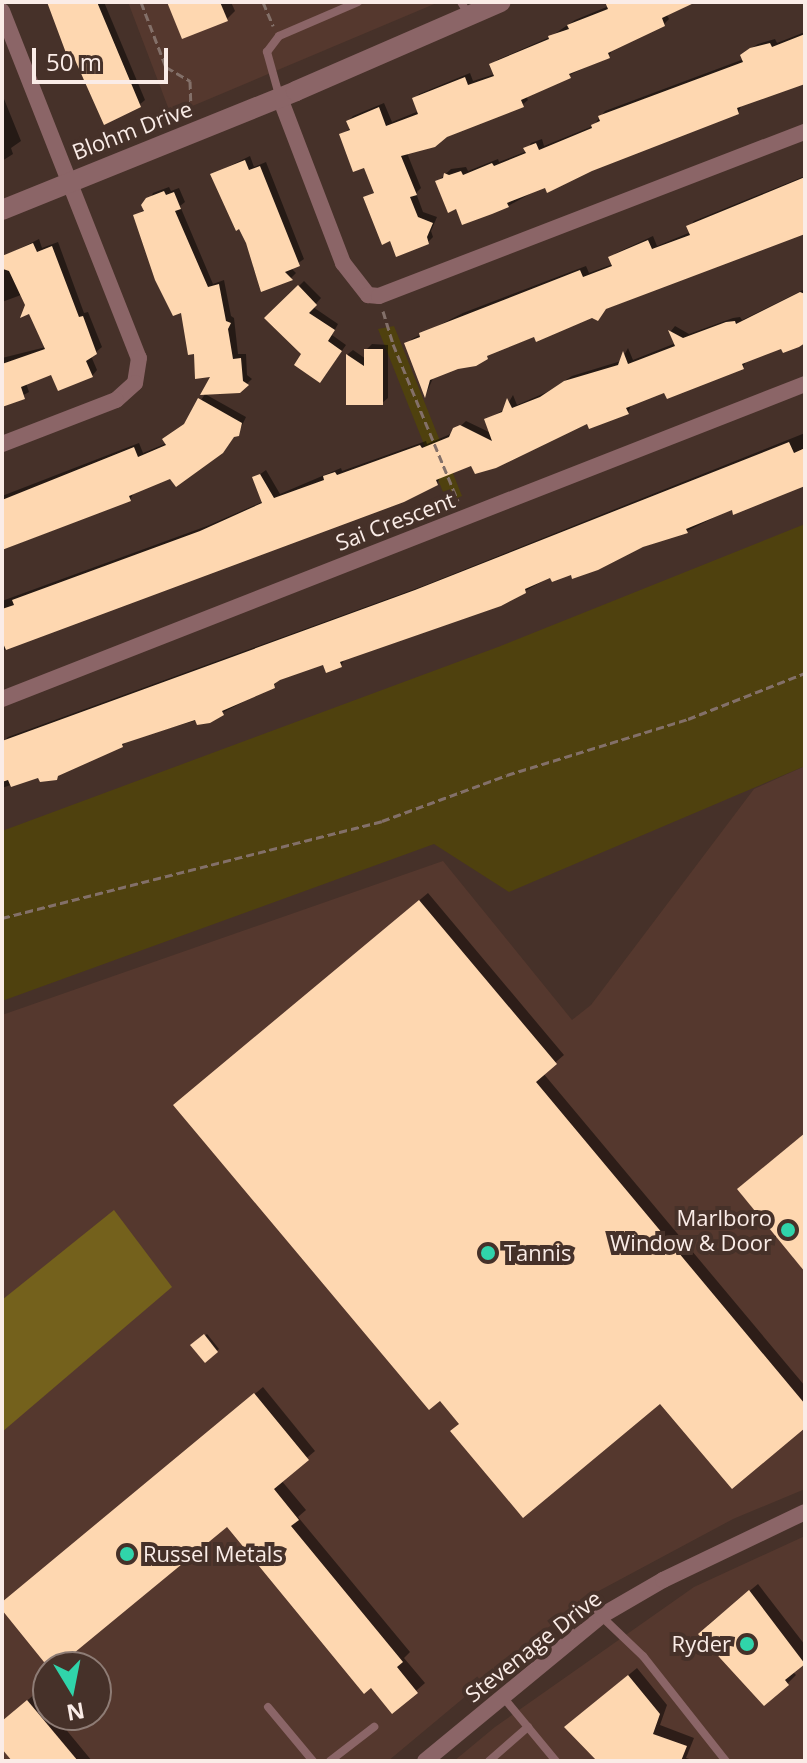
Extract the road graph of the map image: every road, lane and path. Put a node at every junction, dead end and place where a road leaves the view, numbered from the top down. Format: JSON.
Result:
{"nodes":[{"id":1,"x":141,"y":2,"type":"edge"},
{"id":2,"x":263,"y":2,"type":"edge"},
{"id":3,"x":358,"y":2,"type":"edge"},
{"id":4,"x":501,"y":2,"type":"edge"},
{"id":5,"x":466,"y":10,"type":"edge"},
{"id":6,"x":2,"y":11,"type":"edge"},
{"id":7,"x":279,"y":36,"type":"junction"},
{"id":8,"x":280,"y":98,"type":"junction"},
{"id":9,"x":191,"y":110,"type":"dead end"},
{"id":10,"x":805,"y":132,"type":"edge"},
{"id":11,"x":70,"y":180,"type":"junction"},
{"id":12,"x":2,"y":210,"type":"edge"},
{"id":13,"x":379,"y":296,"type":"junction"},
{"id":14,"x":805,"y":384,"type":"edge"},
{"id":15,"x":2,"y":444,"type":"edge"},
{"id":16,"x":465,"y":517,"type":"junction"},
{"id":17,"x":805,"y":673,"type":"edge"},
{"id":18,"x":2,"y":699,"type":"edge"},
{"id":19,"x":2,"y":918,"type":"edge"},
{"id":20,"x":805,"y":1512,"type":"edge"},
{"id":21,"x":601,"y":1616,"type":"junction"},
{"id":22,"x":502,"y":1696,"type":"junction"},
{"id":23,"x":268,"y":1707,"type":"dead end"},
{"id":24,"x":374,"y":1727,"type":"dead end"},
{"id":25,"x":528,"y":1727,"type":"junction"},
{"id":26,"x":313,"y":1761,"type":"edge"},
{"id":27,"x":330,"y":1761,"type":"edge"},
{"id":28,"x":425,"y":1761,"type":"edge"},
{"id":29,"x":489,"y":1761,"type":"edge"},
{"id":30,"x":556,"y":1761,"type":"edge"},
{"id":31,"x":726,"y":1761,"type":"edge"}],
"edges":[{"from":1,"to":9,"type":"path"},
{"from":2,"to":7,"type":"path"},
{"from":3,"to":7,"type":"lane"},
{"from":4,"to":5,"type":"street","name":"Blohm Drive"},
{"from":5,"to":8,"type":"street","name":"Blohm Drive"},
{"from":6,"to":11,"type":"street"},
{"from":7,"to":8,"type":"lane"},
{"from":8,"to":11,"type":"street","name":"Blohm Drive"},
{"from":8,"to":13,"type":"street"},
{"from":10,"to":13,"type":"street"},
{"from":11,"to":12,"type":"street","name":"Blohm Drive"},
{"from":11,"to":15,"type":"street"},
{"from":13,"to":16,"type":"path"},
{"from":14,"to":16,"type":"street","name":"Sai Crescent"},
{"from":16,"to":18,"type":"street","name":"Sai Crescent"},
{"from":17,"to":19,"type":"path"},
{"from":20,"to":21,"type":"street","name":"Stevenage Drive"},
{"from":21,"to":22,"type":"street","name":"Stevenage Drive"},
{"from":21,"to":31,"type":"lane"},
{"from":22,"to":25,"type":"lane"},
{"from":22,"to":28,"type":"street","name":"Stevenage Drive"},
{"from":23,"to":26,"type":"lane"},
{"from":24,"to":27,"type":"lane"},
{"from":25,"to":29,"type":"lane"},
{"from":25,"to":30,"type":"lane"}]}
